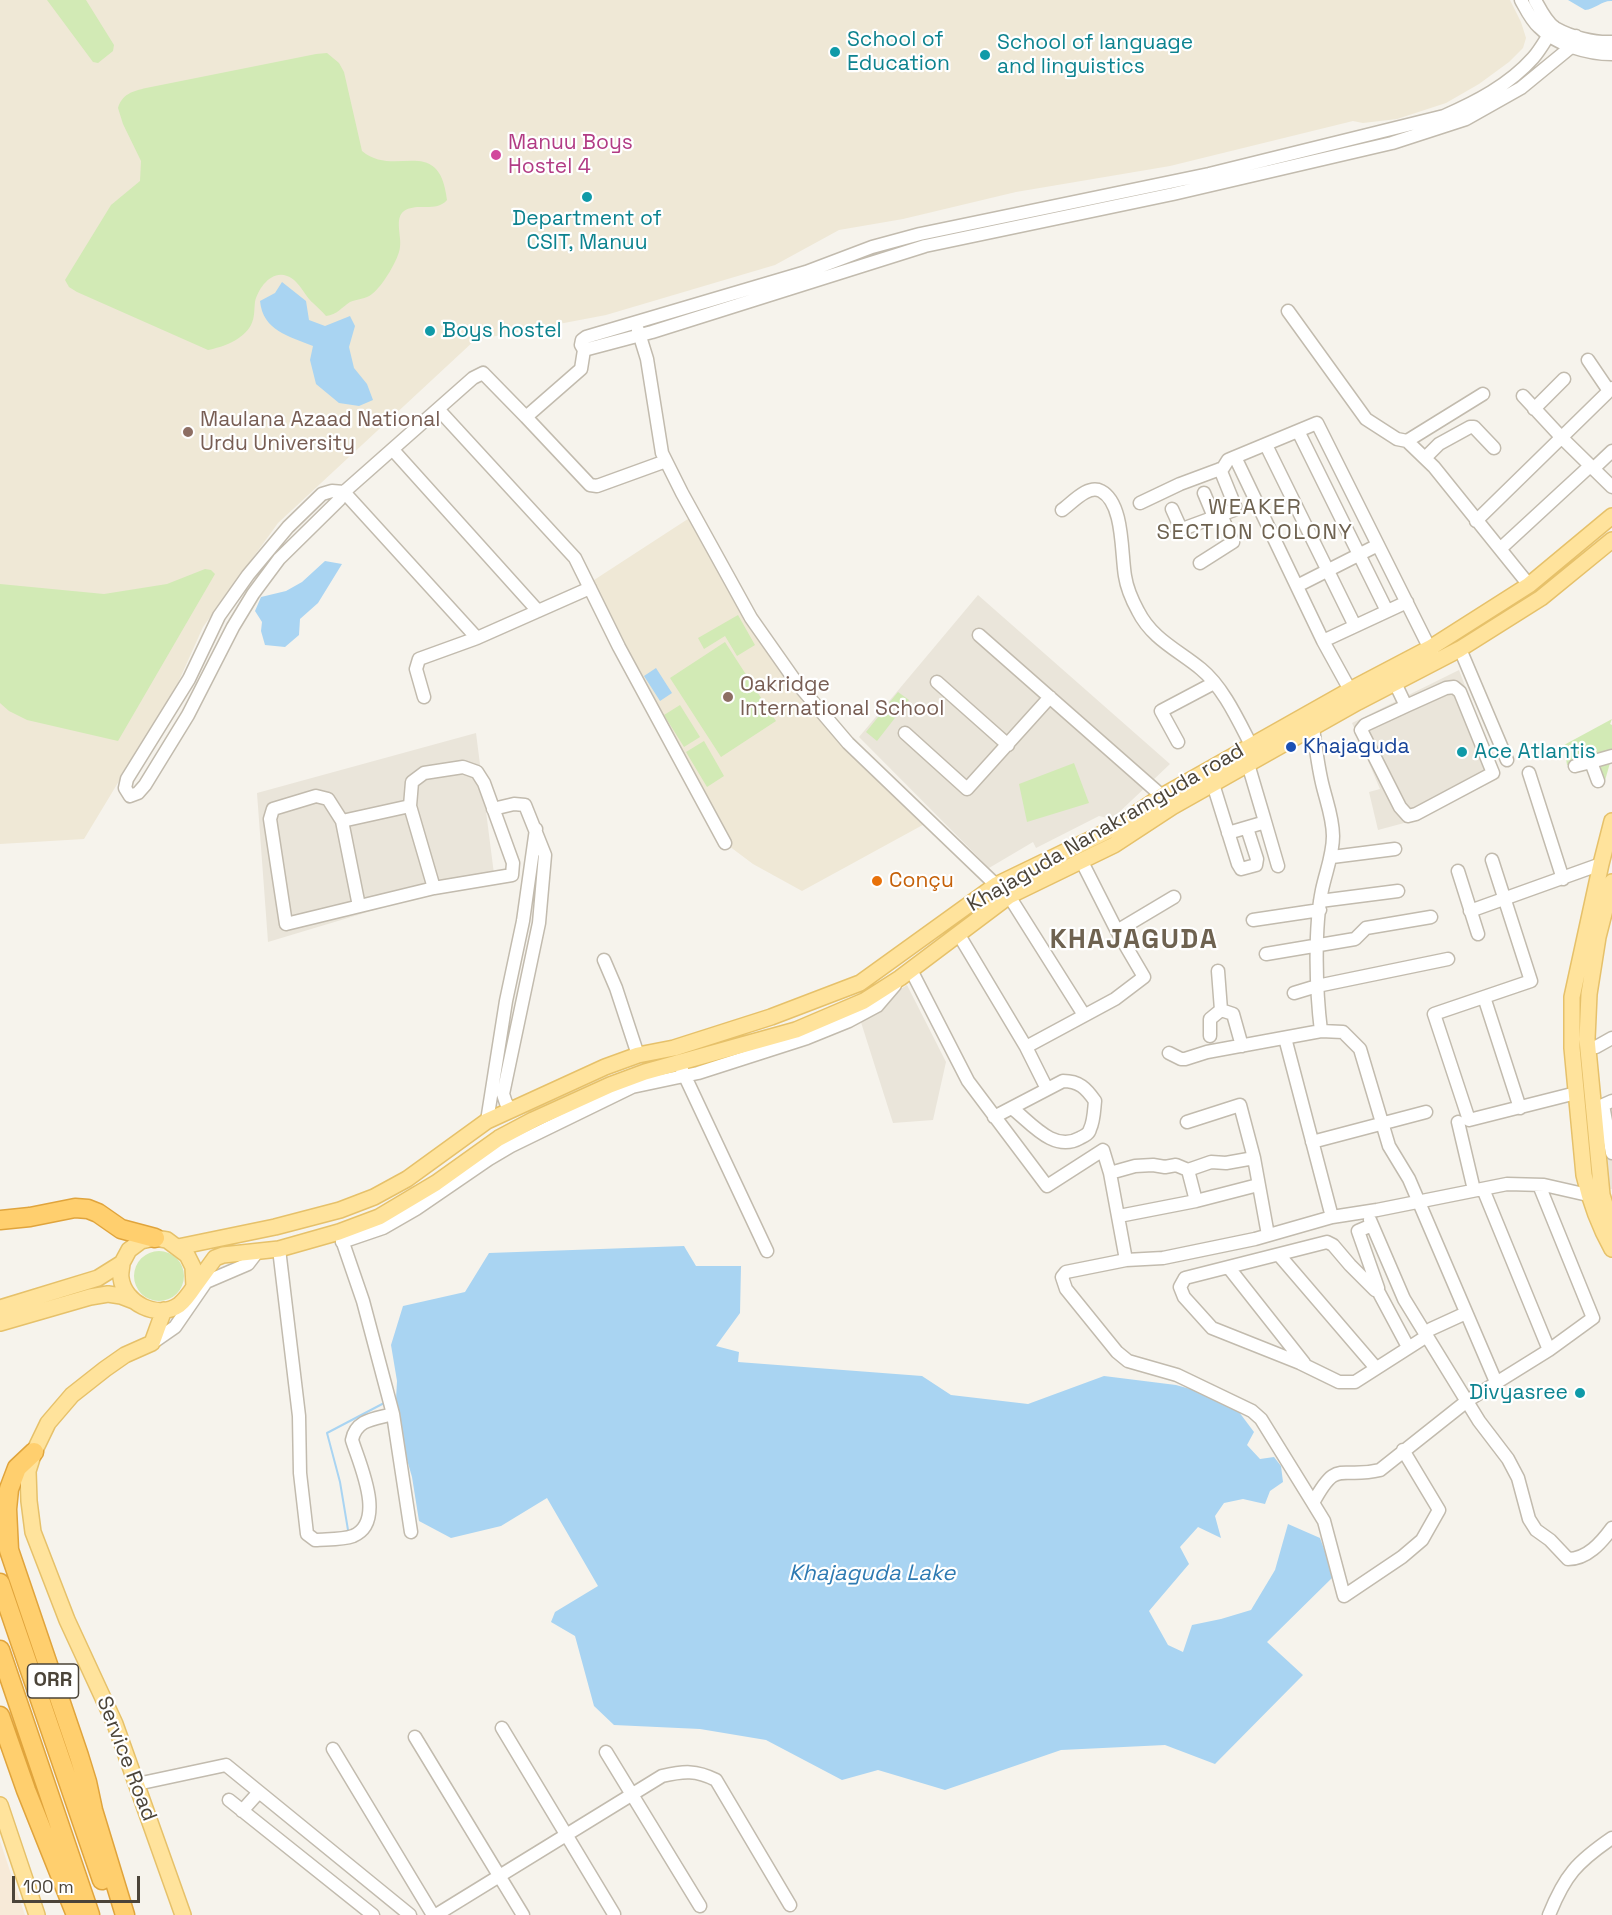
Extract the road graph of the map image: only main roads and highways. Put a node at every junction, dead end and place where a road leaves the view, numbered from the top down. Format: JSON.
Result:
{"nodes":[{"id":1,"x":1612,"y":516,"type":"edge"},
{"id":2,"x":1612,"y":540,"type":"edge"},
{"id":3,"x":1433,"y":655,"type":"junction"},
{"id":4,"x":1612,"y":821,"type":"edge"},
{"id":5,"x":1612,"y":882,"type":"edge"},
{"id":6,"x":1591,"y":940,"type":"junction"},
{"id":7,"x":1605,"y":1144,"type":"edge"},
{"id":8,"x":1609,"y":1210,"type":"edge"},
{"id":9,"x":0,"y":1220,"type":"edge"},
{"id":10,"x":1612,"y":1227,"type":"edge"},
{"id":11,"x":155,"y":1238,"type":"junction"},
{"id":12,"x":178,"y":1247,"type":"junction"},
{"id":13,"x":1612,"y":1249,"type":"edge"},
{"id":14,"x":122,"y":1263,"type":"junction"},
{"id":15,"x":194,"y":1287,"type":"junction"},
{"id":16,"x":137,"y":1302,"type":"junction"},
{"id":17,"x":0,"y":1308,"type":"edge"},
{"id":18,"x":164,"y":1310,"type":"junction"},
{"id":19,"x":0,"y":1323,"type":"edge"},
{"id":20,"x":34,"y":1452,"type":"junction"},
{"id":21,"x":0,"y":1583,"type":"edge"},
{"id":22,"x":0,"y":1650,"type":"edge"},
{"id":23,"x":0,"y":1716,"type":"edge"},
{"id":24,"x":0,"y":1805,"type":"edge"},
{"id":25,"x":37,"y":1915,"type":"edge"},
{"id":26,"x":76,"y":1915,"type":"edge"},
{"id":27,"x":90,"y":1915,"type":"edge"},
{"id":28,"x":114,"y":1915,"type":"edge"},
{"id":29,"x":125,"y":1915,"type":"edge"},
{"id":30,"x":183,"y":1915,"type":"edge"}],
"edges":[{"from":1,"to":3,"type":"main road","name":"Khajaguda Nanakramguda road"},
{"from":2,"to":3,"type":"main road","name":"Khajaguda Nanakramguda road"},
{"from":3,"to":12,"type":"main road","name":"Khajaguda Nanakramguda road"},
{"from":3,"to":15,"type":"main road","name":"Khajaguda Nanakramguda road"},
{"from":4,"to":6,"type":"main road"},
{"from":5,"to":6,"type":"main road"},
{"from":6,"to":7,"type":"main road"},
{"from":6,"to":13,"type":"main road"},
{"from":7,"to":8,"type":"main road"},
{"from":8,"to":10,"type":"main road"},
{"from":9,"to":11,"type":"highway"},
{"from":11,"to":12,"type":"main road"},
{"from":11,"to":14,"type":"main road"},
{"from":12,"to":15,"type":"main road"},
{"from":14,"to":16,"type":"main road"},
{"from":14,"to":17,"type":"main road"},
{"from":15,"to":18,"type":"main road"},
{"from":16,"to":18,"type":"main road"},
{"from":16,"to":19,"type":"main road"},
{"from":18,"to":20,"type":"main road","name":"Service Road"},
{"from":20,"to":29,"type":"highway","number":"ORR"},
{"from":20,"to":30,"type":"main road","name":"Service Road"},
{"from":21,"to":28,"type":"highway","number":"ORR"},
{"from":22,"to":27,"type":"highway","number":"ORR"},
{"from":23,"to":26,"type":"highway"},
{"from":24,"to":25,"type":"main road"}]}
